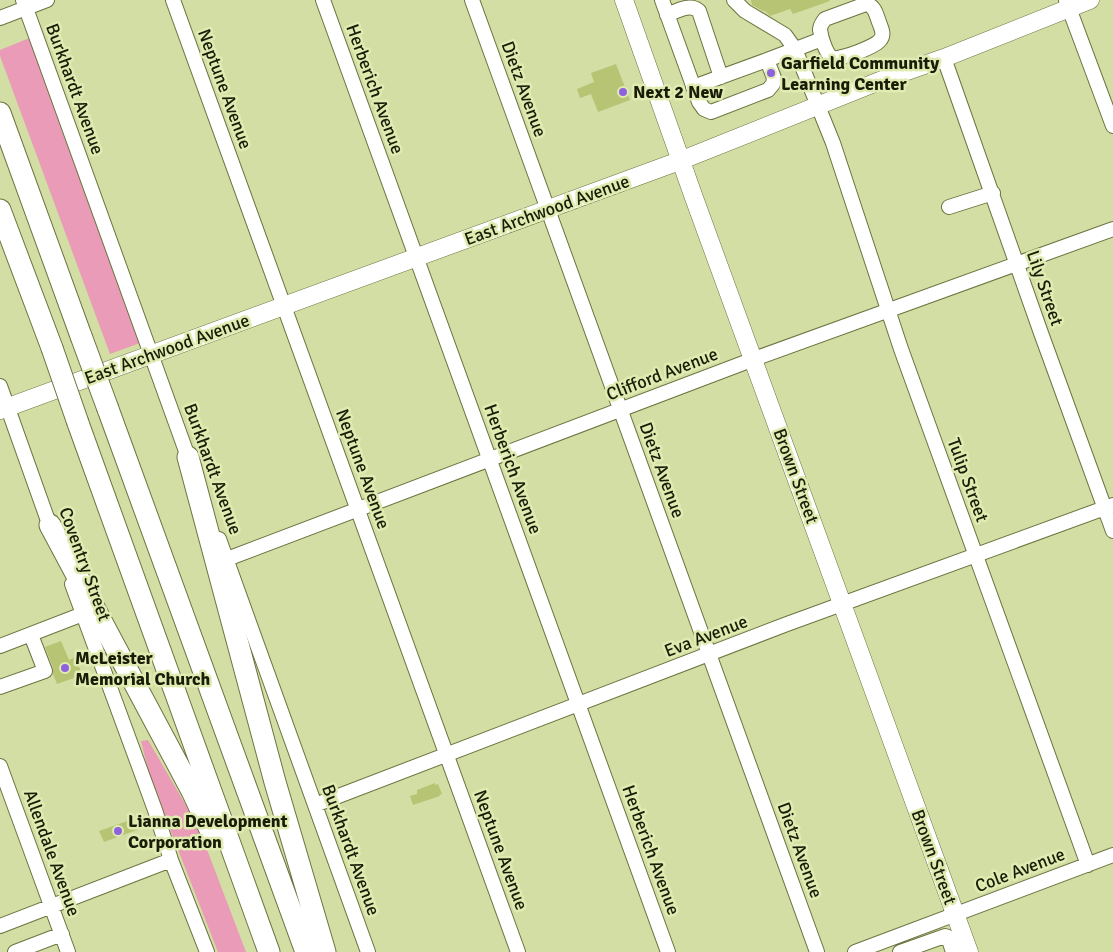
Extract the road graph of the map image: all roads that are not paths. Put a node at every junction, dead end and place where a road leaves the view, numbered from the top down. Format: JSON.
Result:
{"nodes":[{"id":1,"x":47,"y":0,"type":"edge"},
{"id":2,"x":173,"y":0,"type":"edge"},
{"id":3,"x":322,"y":0,"type":"edge"},
{"id":4,"x":472,"y":0,"type":"edge"},
{"id":5,"x":662,"y":0,"type":"edge"},
{"id":6,"x":734,"y":0,"type":"edge"},
{"id":7,"x":1090,"y":0,"type":"edge"},
{"id":8,"x":626,"y":1,"type":"edge"},
{"id":9,"x":25,"y":4,"type":"edge"},
{"id":10,"x":1068,"y":4,"type":"edge"},
{"id":11,"x":667,"y":15,"type":"junction"},
{"id":12,"x":0,"y":18,"type":"edge"},
{"id":13,"x":822,"y":39,"type":"junction"},
{"id":14,"x":795,"y":49,"type":"junction"},
{"id":15,"x":944,"y":58,"type":"junction"},
{"id":16,"x":767,"y":60,"type":"junction"},
{"id":17,"x":722,"y":77,"type":"junction"},
{"id":18,"x":693,"y":87,"type":"junction"},
{"id":19,"x":818,"y":106,"type":"junction"},
{"id":20,"x":0,"y":113,"type":"edge"},
{"id":21,"x":1113,"y":126,"type":"edge"},
{"id":22,"x":682,"y":160,"type":"junction"},
{"id":23,"x":993,"y":193,"type":"junction"},
{"id":24,"x":949,"y":207,"type":"dead end"},
{"id":25,"x":547,"y":209,"type":"junction"},
{"id":26,"x":0,"y":210,"type":"edge"},
{"id":27,"x":1113,"y":229,"type":"edge"},
{"id":28,"x":416,"y":257,"type":"junction"},
{"id":29,"x":1017,"y":265,"type":"junction"},
{"id":30,"x":284,"y":305,"type":"junction"},
{"id":31,"x":888,"y":310,"type":"junction"},
{"id":32,"x":152,"y":355,"type":"junction"},
{"id":33,"x":754,"y":360,"type":"junction"},
{"id":34,"x":0,"y":386,"type":"edge"},
{"id":35,"x":4,"y":409,"type":"edge"},
{"id":36,"x":620,"y":410,"type":"junction"},
{"id":37,"x":188,"y":457,"type":"junction"},
{"id":38,"x":489,"y":460,"type":"junction"},
{"id":39,"x":1109,"y":507,"type":"edge"},
{"id":40,"x":358,"y":510,"type":"junction"},
{"id":41,"x":50,"y":525,"type":"junction"},
{"id":42,"x":1113,"y":531,"type":"edge"},
{"id":43,"x":976,"y":556,"type":"junction"},
{"id":44,"x":227,"y":559,"type":"junction"},
{"id":45,"x":843,"y":604,"type":"junction"},
{"id":46,"x":83,"y":614,"type":"junction"},
{"id":47,"x":31,"y":635,"type":"junction"},
{"id":48,"x":0,"y":646,"type":"edge"},
{"id":49,"x":708,"y":655,"type":"junction"},
{"id":50,"x":0,"y":687,"type":"edge"},
{"id":51,"x":577,"y":706,"type":"junction"},
{"id":52,"x":447,"y":755,"type":"junction"},
{"id":53,"x":0,"y":766,"type":"edge"},
{"id":54,"x":315,"y":805,"type":"junction"},
{"id":55,"x":1113,"y":855,"type":"edge"},
{"id":56,"x":171,"y":860,"type":"junction"},
{"id":57,"x":1088,"y":865,"type":"junction"},
{"id":58,"x":51,"y":906,"type":"junction"},
{"id":59,"x":955,"y":914,"type":"junction"},
{"id":60,"x":0,"y":926,"type":"edge"},
{"id":61,"x":62,"y":934,"type":"junction"},
{"id":62,"x":893,"y":938,"type":"junction"},
{"id":63,"x":15,"y":952,"type":"edge"},
{"id":64,"x":68,"y":952,"type":"edge"},
{"id":65,"x":206,"y":952,"type":"edge"},
{"id":66,"x":259,"y":952,"type":"edge"},
{"id":67,"x":269,"y":952,"type":"edge"},
{"id":68,"x":306,"y":952,"type":"edge"},
{"id":69,"x":325,"y":952,"type":"edge"},
{"id":70,"x":368,"y":952,"type":"edge"},
{"id":71,"x":518,"y":952,"type":"edge"},
{"id":72,"x":668,"y":952,"type":"edge"},
{"id":73,"x":817,"y":952,"type":"edge"},
{"id":74,"x":855,"y":952,"type":"edge"},
{"id":75,"x":899,"y":952,"type":"edge"},
{"id":76,"x":953,"y":952,"type":"edge"},
{"id":77,"x":970,"y":952,"type":"edge"}],
"edges":[{"from":1,"to":9,"type":"street"},
{"from":2,"to":30,"type":"street","name":"Neptune Avenue"},
{"from":3,"to":28,"type":"street","name":"Herberich Avenue"},
{"from":4,"to":25,"type":"street","name":"Dietz Avenue"},
{"from":5,"to":11,"type":"street"},
{"from":6,"to":14,"type":"street"},
{"from":7,"to":10,"type":"main road","name":"East Archwood Avenue"},
{"from":8,"to":22,"type":"main road","name":"Brown Street"},
{"from":9,"to":12,"type":"street"},
{"from":9,"to":32,"type":"street","name":"Burkhardt Avenue"},
{"from":10,"to":15,"type":"main road","name":"East Archwood Avenue"},
{"from":10,"to":21,"type":"street"},
{"from":11,"to":17,"type":"street"},
{"from":11,"to":18,"type":"street"},
{"from":13,"to":13,"type":"street"},
{"from":13,"to":14,"type":"street"},
{"from":14,"to":16,"type":"street"},
{"from":14,"to":19,"type":"street","name":"Tulip Street"},
{"from":15,"to":19,"type":"main road","name":"East Archwood Avenue"},
{"from":15,"to":23,"type":"street","name":"Lily Street"},
{"from":16,"to":17,"type":"street"},
{"from":16,"to":18,"type":"street"},
{"from":17,"to":18,"type":"street"},
{"from":19,"to":22,"type":"main road","name":"East Archwood Avenue"},
{"from":19,"to":31,"type":"street","name":"Tulip Street"},
{"from":20,"to":68,"type":"highway","bridge":true},
{"from":22,"to":25,"type":"main road","name":"East Archwood Avenue"},
{"from":22,"to":33,"type":"main road","name":"Brown Street"},
{"from":23,"to":24,"type":"street"},
{"from":23,"to":29,"type":"street","name":"Lily Street"},
{"from":25,"to":28,"type":"main road","name":"East Archwood Avenue"},
{"from":25,"to":36,"type":"street","name":"Dietz Avenue"},
{"from":26,"to":67,"type":"highway","bridge":true},
{"from":27,"to":29,"type":"street","name":"Clifford Avenue"},
{"from":28,"to":30,"type":"main road","name":"East Archwood Avenue"},
{"from":28,"to":38,"type":"street","name":"Herberich Avenue"},
{"from":29,"to":31,"type":"street","name":"Clifford Avenue"},
{"from":29,"to":39,"type":"street","name":"Lily Street"},
{"from":30,"to":32,"type":"main road","name":"East Archwood Avenue"},
{"from":30,"to":40,"type":"street","name":"Neptune Avenue"},
{"from":31,"to":33,"type":"street","name":"Clifford Avenue"},
{"from":31,"to":43,"type":"street","name":"Tulip Street"},
{"from":32,"to":35,"type":"main road","name":"East Archwood Avenue"},
{"from":32,"to":37,"type":"street","name":"Burkhardt Avenue"},
{"from":33,"to":36,"type":"street","name":"Clifford Avenue"},
{"from":33,"to":45,"type":"main road","name":"Brown Street"},
{"from":34,"to":35,"type":"street","name":"Coventry Street"},
{"from":35,"to":41,"type":"street","name":"Coventry Street"},
{"from":36,"to":38,"type":"street","name":"Clifford Avenue"},
{"from":36,"to":49,"type":"street","name":"Dietz Avenue"},
{"from":37,"to":44,"type":"street","name":"Burkhardt Avenue"},
{"from":37,"to":69,"type":"highway"},
{"from":38,"to":40,"type":"street","name":"Clifford Avenue"},
{"from":38,"to":51,"type":"street","name":"Herberich Avenue"},
{"from":39,"to":42,"type":"street","name":"Lily Street"},
{"from":39,"to":43,"type":"street","name":"Eva Avenue"},
{"from":40,"to":44,"type":"street","name":"Clifford Avenue"},
{"from":40,"to":52,"type":"street","name":"Neptune Avenue"},
{"from":41,"to":46,"type":"street","name":"Coventry Street"},
{"from":41,"to":66,"type":"highway"},
{"from":43,"to":45,"type":"street","name":"Eva Avenue"},
{"from":43,"to":57,"type":"street","name":"Tulip Street"},
{"from":44,"to":54,"type":"street","name":"Burkhardt Avenue"},
{"from":45,"to":49,"type":"street","name":"Eva Avenue"},
{"from":45,"to":59,"type":"main road","name":"Brown Street"},
{"from":46,"to":47,"type":"street"},
{"from":46,"to":56,"type":"street","name":"Coventry Street"},
{"from":47,"to":48,"type":"street"},
{"from":47,"to":50,"type":"street"},
{"from":49,"to":51,"type":"street","name":"Eva Avenue"},
{"from":49,"to":73,"type":"street","name":"Dietz Avenue"},
{"from":51,"to":52,"type":"street","name":"Eva Avenue"},
{"from":51,"to":72,"type":"street","name":"Herberich Avenue"},
{"from":52,"to":54,"type":"street","name":"Eva Avenue"},
{"from":52,"to":71,"type":"street","name":"Neptune Avenue"},
{"from":53,"to":58,"type":"street","name":"Allendale Avenue"},
{"from":54,"to":70,"type":"street","name":"Burkhardt Avenue"},
{"from":55,"to":57,"type":"street","name":"Cole Avenue"},
{"from":56,"to":58,"type":"street"},
{"from":56,"to":65,"type":"street","name":"Coventry Street"},
{"from":57,"to":59,"type":"street","name":"Cole Avenue"},
{"from":58,"to":60,"type":"street"},
{"from":58,"to":61,"type":"street","name":"Allendale Avenue"},
{"from":59,"to":62,"type":"street","name":"Cole Avenue"},
{"from":59,"to":77,"type":"main road","name":"Brown Street"},
{"from":61,"to":63,"type":"street"},
{"from":61,"to":64,"type":"street","name":"Allendale Avenue"},
{"from":62,"to":74,"type":"street","name":"Cole Avenue"},
{"from":62,"to":75,"type":"street"},
{"from":75,"to":76,"type":"street"}]}
